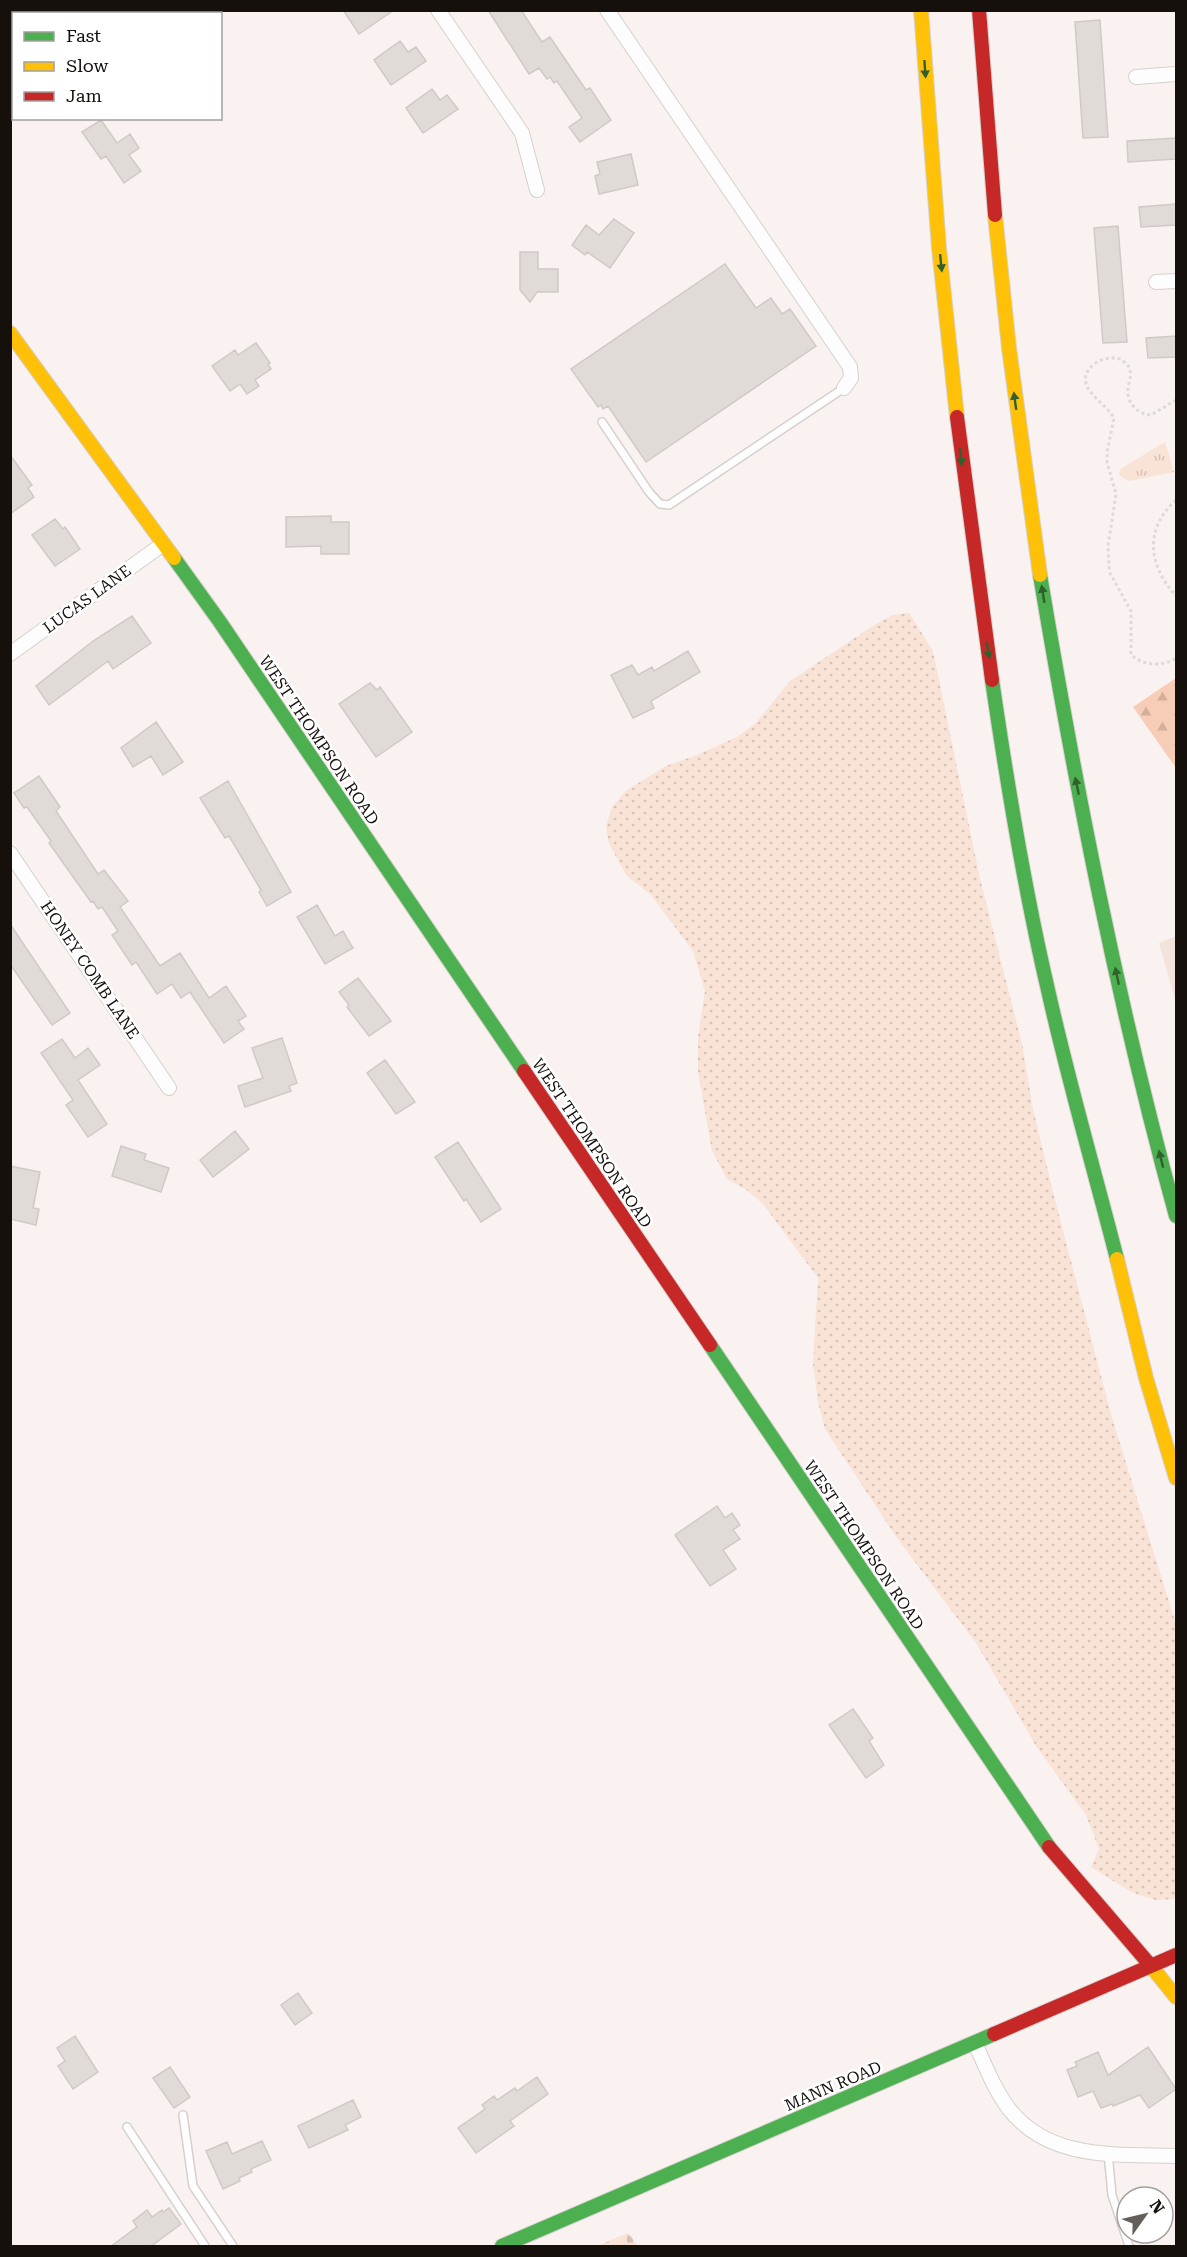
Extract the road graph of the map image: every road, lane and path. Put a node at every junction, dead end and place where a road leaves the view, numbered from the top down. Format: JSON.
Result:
{"nodes":[{"id":1,"x":438,"y":10,"type":"edge"},
{"id":2,"x":607,"y":10,"type":"edge"},
{"id":3,"x":921,"y":10,"type":"edge"},
{"id":4,"x":979,"y":10,"type":"edge"},
{"id":5,"x":1176,"y":74,"type":"edge"},
{"id":6,"x":1136,"y":77,"type":"dead end"},
{"id":7,"x":537,"y":190,"type":"dead end"},
{"id":8,"x":1176,"y":281,"type":"edge"},
{"id":9,"x":1156,"y":282,"type":"dead end"},
{"id":10,"x":10,"y":333,"type":"edge"},
{"id":11,"x":844,"y":388,"type":"joint"},
{"id":12,"x":1176,"y":400,"type":"edge"},
{"id":13,"x":602,"y":422,"type":"dead end"},
{"id":14,"x":1176,"y":500,"type":"edge"},
{"id":15,"x":163,"y":544,"type":"junction"},
{"id":16,"x":1176,"y":596,"type":"edge"},
{"id":17,"x":10,"y":654,"type":"edge"},
{"id":18,"x":1176,"y":658,"type":"edge"},
{"id":19,"x":10,"y":853,"type":"edge"},
{"id":20,"x":169,"y":1088,"type":"dead end"},
{"id":21,"x":1176,"y":1216,"type":"edge"},
{"id":22,"x":1176,"y":1478,"type":"edge"},
{"id":23,"x":1176,"y":1955,"type":"edge"},
{"id":24,"x":1150,"y":1966,"type":"junction"},
{"id":25,"x":1176,"y":1997,"type":"edge"},
{"id":26,"x":975,"y":2043,"type":"junction"},
{"id":27,"x":183,"y":2115,"type":"dead end"},
{"id":28,"x":128,"y":2127,"type":"dead end"},
{"id":29,"x":1108,"y":2153,"type":"junction"},
{"id":30,"x":1176,"y":2156,"type":"edge"},
{"id":31,"x":205,"y":2247,"type":"edge"},
{"id":32,"x":233,"y":2247,"type":"edge"},
{"id":33,"x":502,"y":2247,"type":"edge"},
{"id":34,"x":1129,"y":2247,"type":"edge"}],
"edges":[{"from":1,"to":7,"type":"street"},
{"from":2,"to":11,"type":"street"},
{"from":3,"to":22,"type":"main road","one_way":true},
{"from":21,"to":4,"type":"main road","one_way":true},
{"from":5,"to":6,"type":"street"},
{"from":8,"to":9,"type":"street"},
{"from":10,"to":15,"type":"main road","name":"WEST THOMPSON ROAD"},
{"from":11,"to":13,"type":"lane"},
{"from":12,"to":18,"type":"path"},
{"from":14,"to":16,"type":"path"},
{"from":15,"to":17,"type":"street","name":"LUCAS LANE"},
{"from":15,"to":24,"type":"main road","name":"WEST THOMPSON ROAD"},
{"from":19,"to":20,"type":"street","name":"HONEY COMB LANE"},
{"from":23,"to":24,"type":"main road","name":"MANN ROAD"},
{"from":24,"to":25,"type":"main road","name":"WEST THOMPSON ROAD"},
{"from":24,"to":26,"type":"main road","name":"MANN ROAD"},
{"from":26,"to":29,"type":"street"},
{"from":26,"to":33,"type":"main road","name":"MANN ROAD"},
{"from":27,"to":32,"type":"lane"},
{"from":28,"to":31,"type":"lane"},
{"from":29,"to":30,"type":"street"},
{"from":29,"to":34,"type":"lane"}]}
